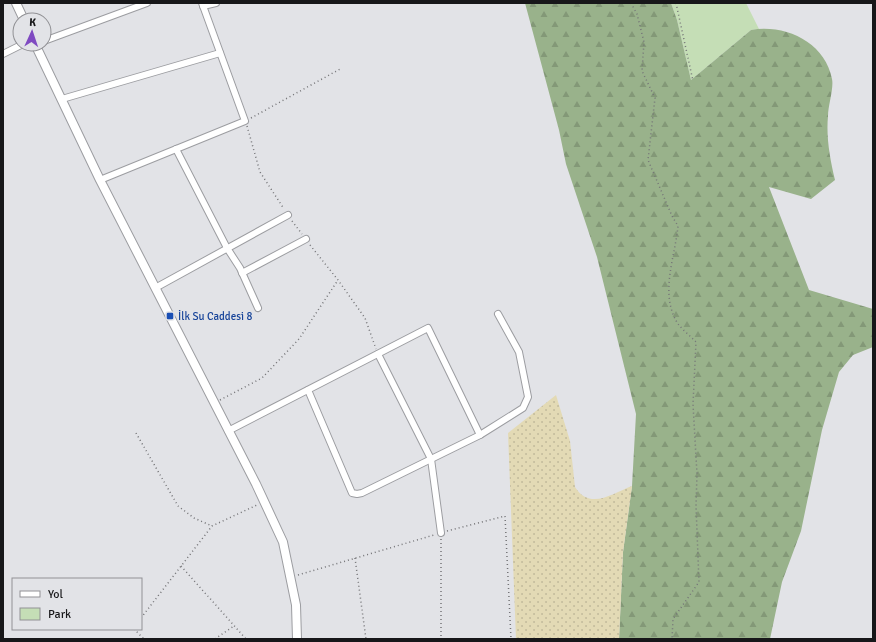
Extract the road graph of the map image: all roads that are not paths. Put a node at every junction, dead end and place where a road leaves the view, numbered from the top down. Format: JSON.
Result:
{"nodes":[{"id":1,"x":147,"y":3,"type":"edge"},
{"id":2,"x":216,"y":3,"type":"edge"},
{"id":3,"x":203,"y":4,"type":"edge"},
{"id":4,"x":52,"y":38,"type":"edge"},
{"id":5,"x":12,"y":50,"type":"edge"},
{"id":6,"x":39,"y":52,"type":"edge"},
{"id":7,"x":220,"y":53,"type":"junction"},
{"id":8,"x":3,"y":54,"type":"edge"},
{"id":9,"x":62,"y":100,"type":"junction"},
{"id":10,"x":176,"y":149,"type":"junction"},
{"id":11,"x":100,"y":180,"type":"junction"},
{"id":12,"x":288,"y":215,"type":"road end"},
{"id":13,"x":306,"y":239,"type":"road end"},
{"id":14,"x":227,"y":248,"type":"junction"},
{"id":15,"x":242,"y":273,"type":"junction"},
{"id":16,"x":157,"y":287,"type":"junction"},
{"id":17,"x":258,"y":308,"type":"dead end"},
{"id":18,"x":498,"y":314,"type":"dead end"},
{"id":19,"x":378,"y":354,"type":"junction"},
{"id":20,"x":308,"y":390,"type":"junction"},
{"id":21,"x":228,"y":432,"type":"junction"},
{"id":22,"x":480,"y":435,"type":"junction"},
{"id":23,"x":431,"y":459,"type":"junction"},
{"id":24,"x":440,"y":533,"type":"road end"},
{"id":25,"x":298,"y":639,"type":"edge"}],
"edges":[{"from":1,"to":4,"type":"street"},
{"from":2,"to":3,"type":"street"},
{"from":3,"to":7,"type":"street"},
{"from":5,"to":8,"type":"street"},
{"from":6,"to":9,"type":"street"},
{"from":7,"to":9,"type":"street"},
{"from":7,"to":10,"type":"street"},
{"from":9,"to":11,"type":"street"},
{"from":10,"to":11,"type":"street"},
{"from":10,"to":14,"type":"street"},
{"from":11,"to":16,"type":"street"},
{"from":12,"to":14,"type":"street"},
{"from":13,"to":15,"type":"street"},
{"from":14,"to":15,"type":"street"},
{"from":14,"to":16,"type":"street"},
{"from":15,"to":17,"type":"street"},
{"from":16,"to":21,"type":"street"},
{"from":18,"to":22,"type":"street"},
{"from":19,"to":20,"type":"street"},
{"from":19,"to":22,"type":"street"},
{"from":19,"to":23,"type":"street"},
{"from":20,"to":21,"type":"street"},
{"from":20,"to":23,"type":"street"},
{"from":21,"to":25,"type":"street"},
{"from":22,"to":23,"type":"street"},
{"from":23,"to":24,"type":"street"}]}
